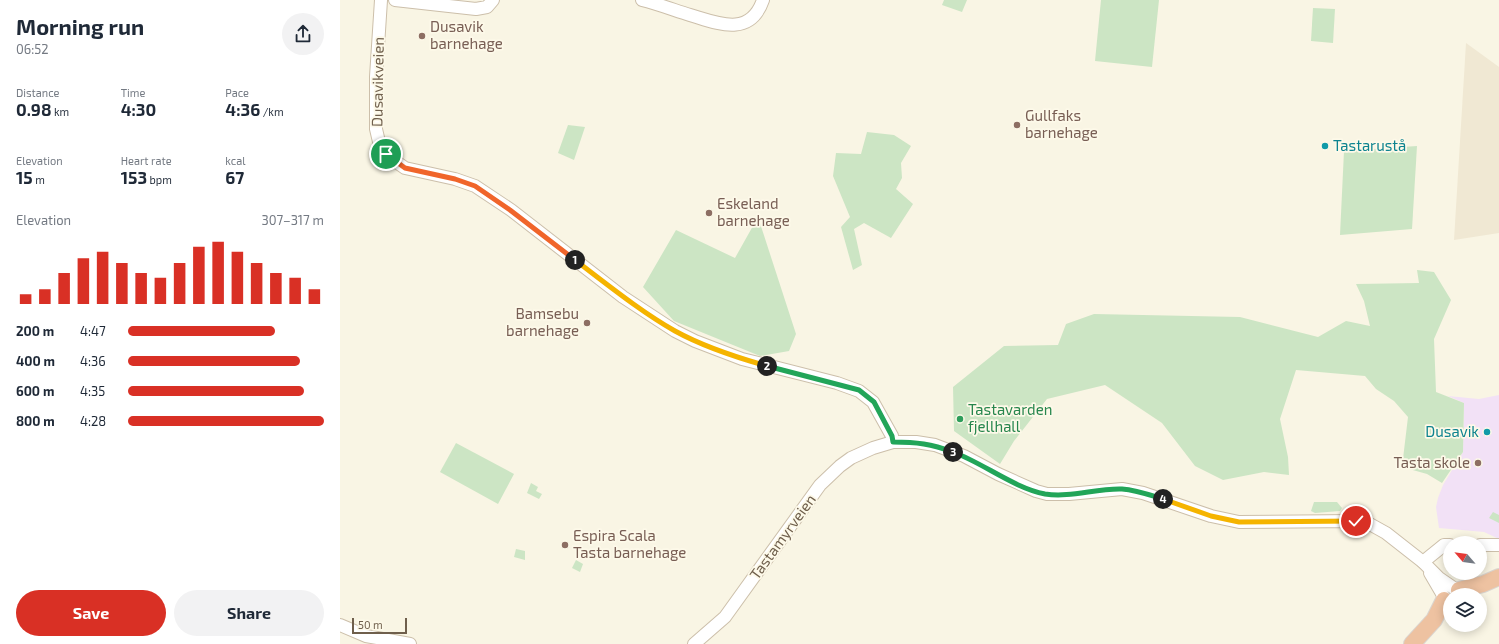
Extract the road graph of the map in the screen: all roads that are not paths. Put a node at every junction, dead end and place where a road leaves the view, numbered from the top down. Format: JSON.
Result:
{"nodes":[{"id":1,"x":381,"y":0,"type":"edge"},
{"id":2,"x":395,"y":0,"type":"edge"},
{"id":3,"x":493,"y":0,"type":"edge"},
{"id":4,"x":642,"y":0,"type":"edge"},
{"id":5,"x":763,"y":0,"type":"edge"},
{"id":6,"x":888,"y":443,"type":"junction"},
{"id":7,"x":1487,"y":545,"type":"edge"},
{"id":8,"x":1499,"y":545,"type":"edge"},
{"id":9,"x":1443,"y":546,"type":"edge"},
{"id":10,"x":1423,"y":562,"type":"junction"},
{"id":11,"x":1499,"y":577,"type":"edge"},
{"id":12,"x":1499,"y":586,"type":"edge"},
{"id":13,"x":1445,"y":588,"type":"edge"},
{"id":14,"x":1475,"y":588,"type":"edge"},
{"id":15,"x":1487,"y":593,"type":"edge"},
{"id":16,"x":1443,"y":610,"type":"edge"},
{"id":17,"x":1443,"y":613,"type":"edge"},
{"id":18,"x":340,"y":625,"type":"edge"},
{"id":19,"x":410,"y":644,"type":"edge"},
{"id":20,"x":694,"y":644,"type":"edge"},
{"id":21,"x":1412,"y":644,"type":"edge"},
{"id":22,"x":1424,"y":644,"type":"edge"}],
"edges":[{"from":1,"to":6,"type":"main road","name":"Dusavikveien"},
{"from":2,"to":3,"type":"main road"},
{"from":4,"to":5,"type":"main road"},
{"from":6,"to":10,"type":"main road"},
{"from":6,"to":20,"type":"main road","name":"Tastamyrveien"},
{"from":7,"to":8,"type":"main road"},
{"from":9,"to":10,"type":"main road"},
{"from":10,"to":13,"type":"main road"},
{"from":11,"to":14,"type":"highway"},
{"from":12,"to":15,"type":"highway"},
{"from":16,"to":21,"type":"highway"},
{"from":17,"to":22,"type":"highway"},
{"from":18,"to":19,"type":"main road"}]}
